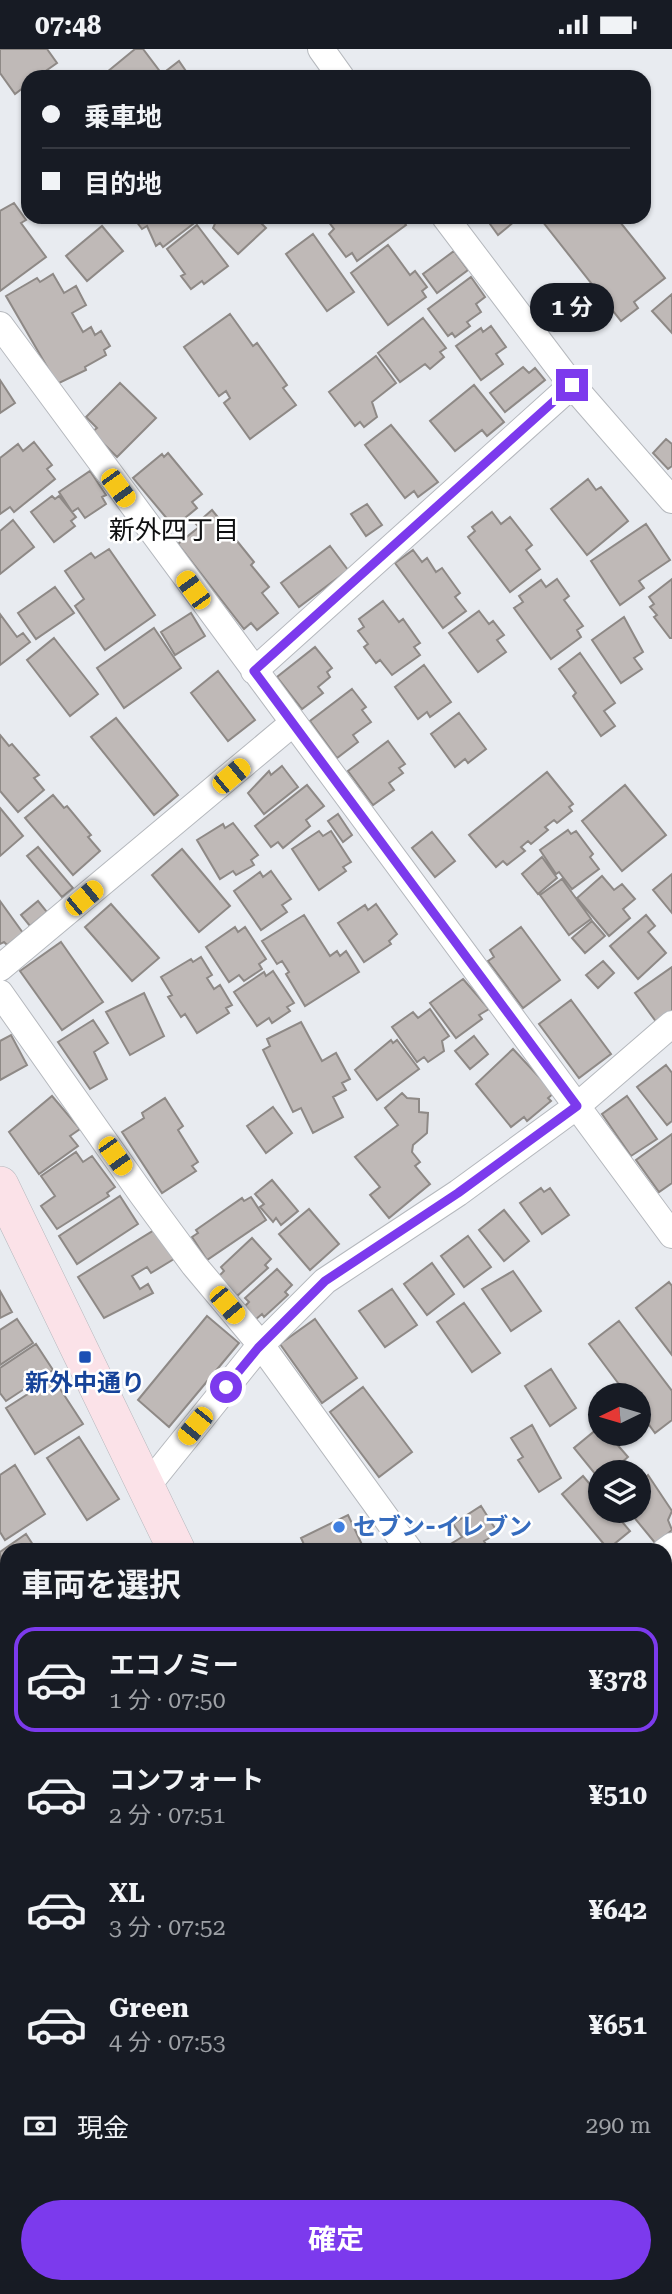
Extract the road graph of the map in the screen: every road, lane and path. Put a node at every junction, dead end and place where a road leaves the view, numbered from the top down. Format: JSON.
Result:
{"nodes":[{"id":1,"x":321,"y":49,"type":"edge"},
{"id":2,"x":336,"y":70,"type":"edge"},
{"id":3,"x":450,"y":224,"type":"edge"},
{"id":4,"x":0,"y":325,"type":"edge"},
{"id":5,"x":572,"y":385,"type":"junction"},
{"id":6,"x":672,"y":500,"type":"edge"},
{"id":7,"x":254,"y":671,"type":"junction"},
{"id":8,"x":293,"y":723,"type":"junction"},
{"id":9,"x":0,"y":968,"type":"edge"},
{"id":10,"x":0,"y":993,"type":"edge"},
{"id":11,"x":672,"y":1024,"type":"edge"},
{"id":12,"x":577,"y":1106,"type":"junction"},
{"id":13,"x":0,"y":1185,"type":"edge"},
{"id":14,"x":672,"y":1235,"type":"edge"},
{"id":15,"x":261,"y":1345,"type":"junction"},
{"id":16,"x":148,"y":1485,"type":"junction"},
{"id":17,"x":173,"y":1543,"type":"edge"},
{"id":18,"x":404,"y":1543,"type":"edge"}],
"edges":[{"from":1,"to":2,"type":"street"},
{"from":3,"to":5,"type":"street"},
{"from":4,"to":7,"type":"street"},
{"from":5,"to":6,"type":"street"},
{"from":5,"to":7,"type":"street"},
{"from":7,"to":8,"type":"street"},
{"from":8,"to":9,"type":"street"},
{"from":8,"to":12,"type":"street"},
{"from":10,"to":15,"type":"street"},
{"from":11,"to":12,"type":"street"},
{"from":12,"to":14,"type":"street"},
{"from":12,"to":15,"type":"street"},
{"from":13,"to":16,"type":"main road"},
{"from":15,"to":16,"type":"street"},
{"from":15,"to":18,"type":"street"},
{"from":16,"to":17,"type":"main road"}]}
